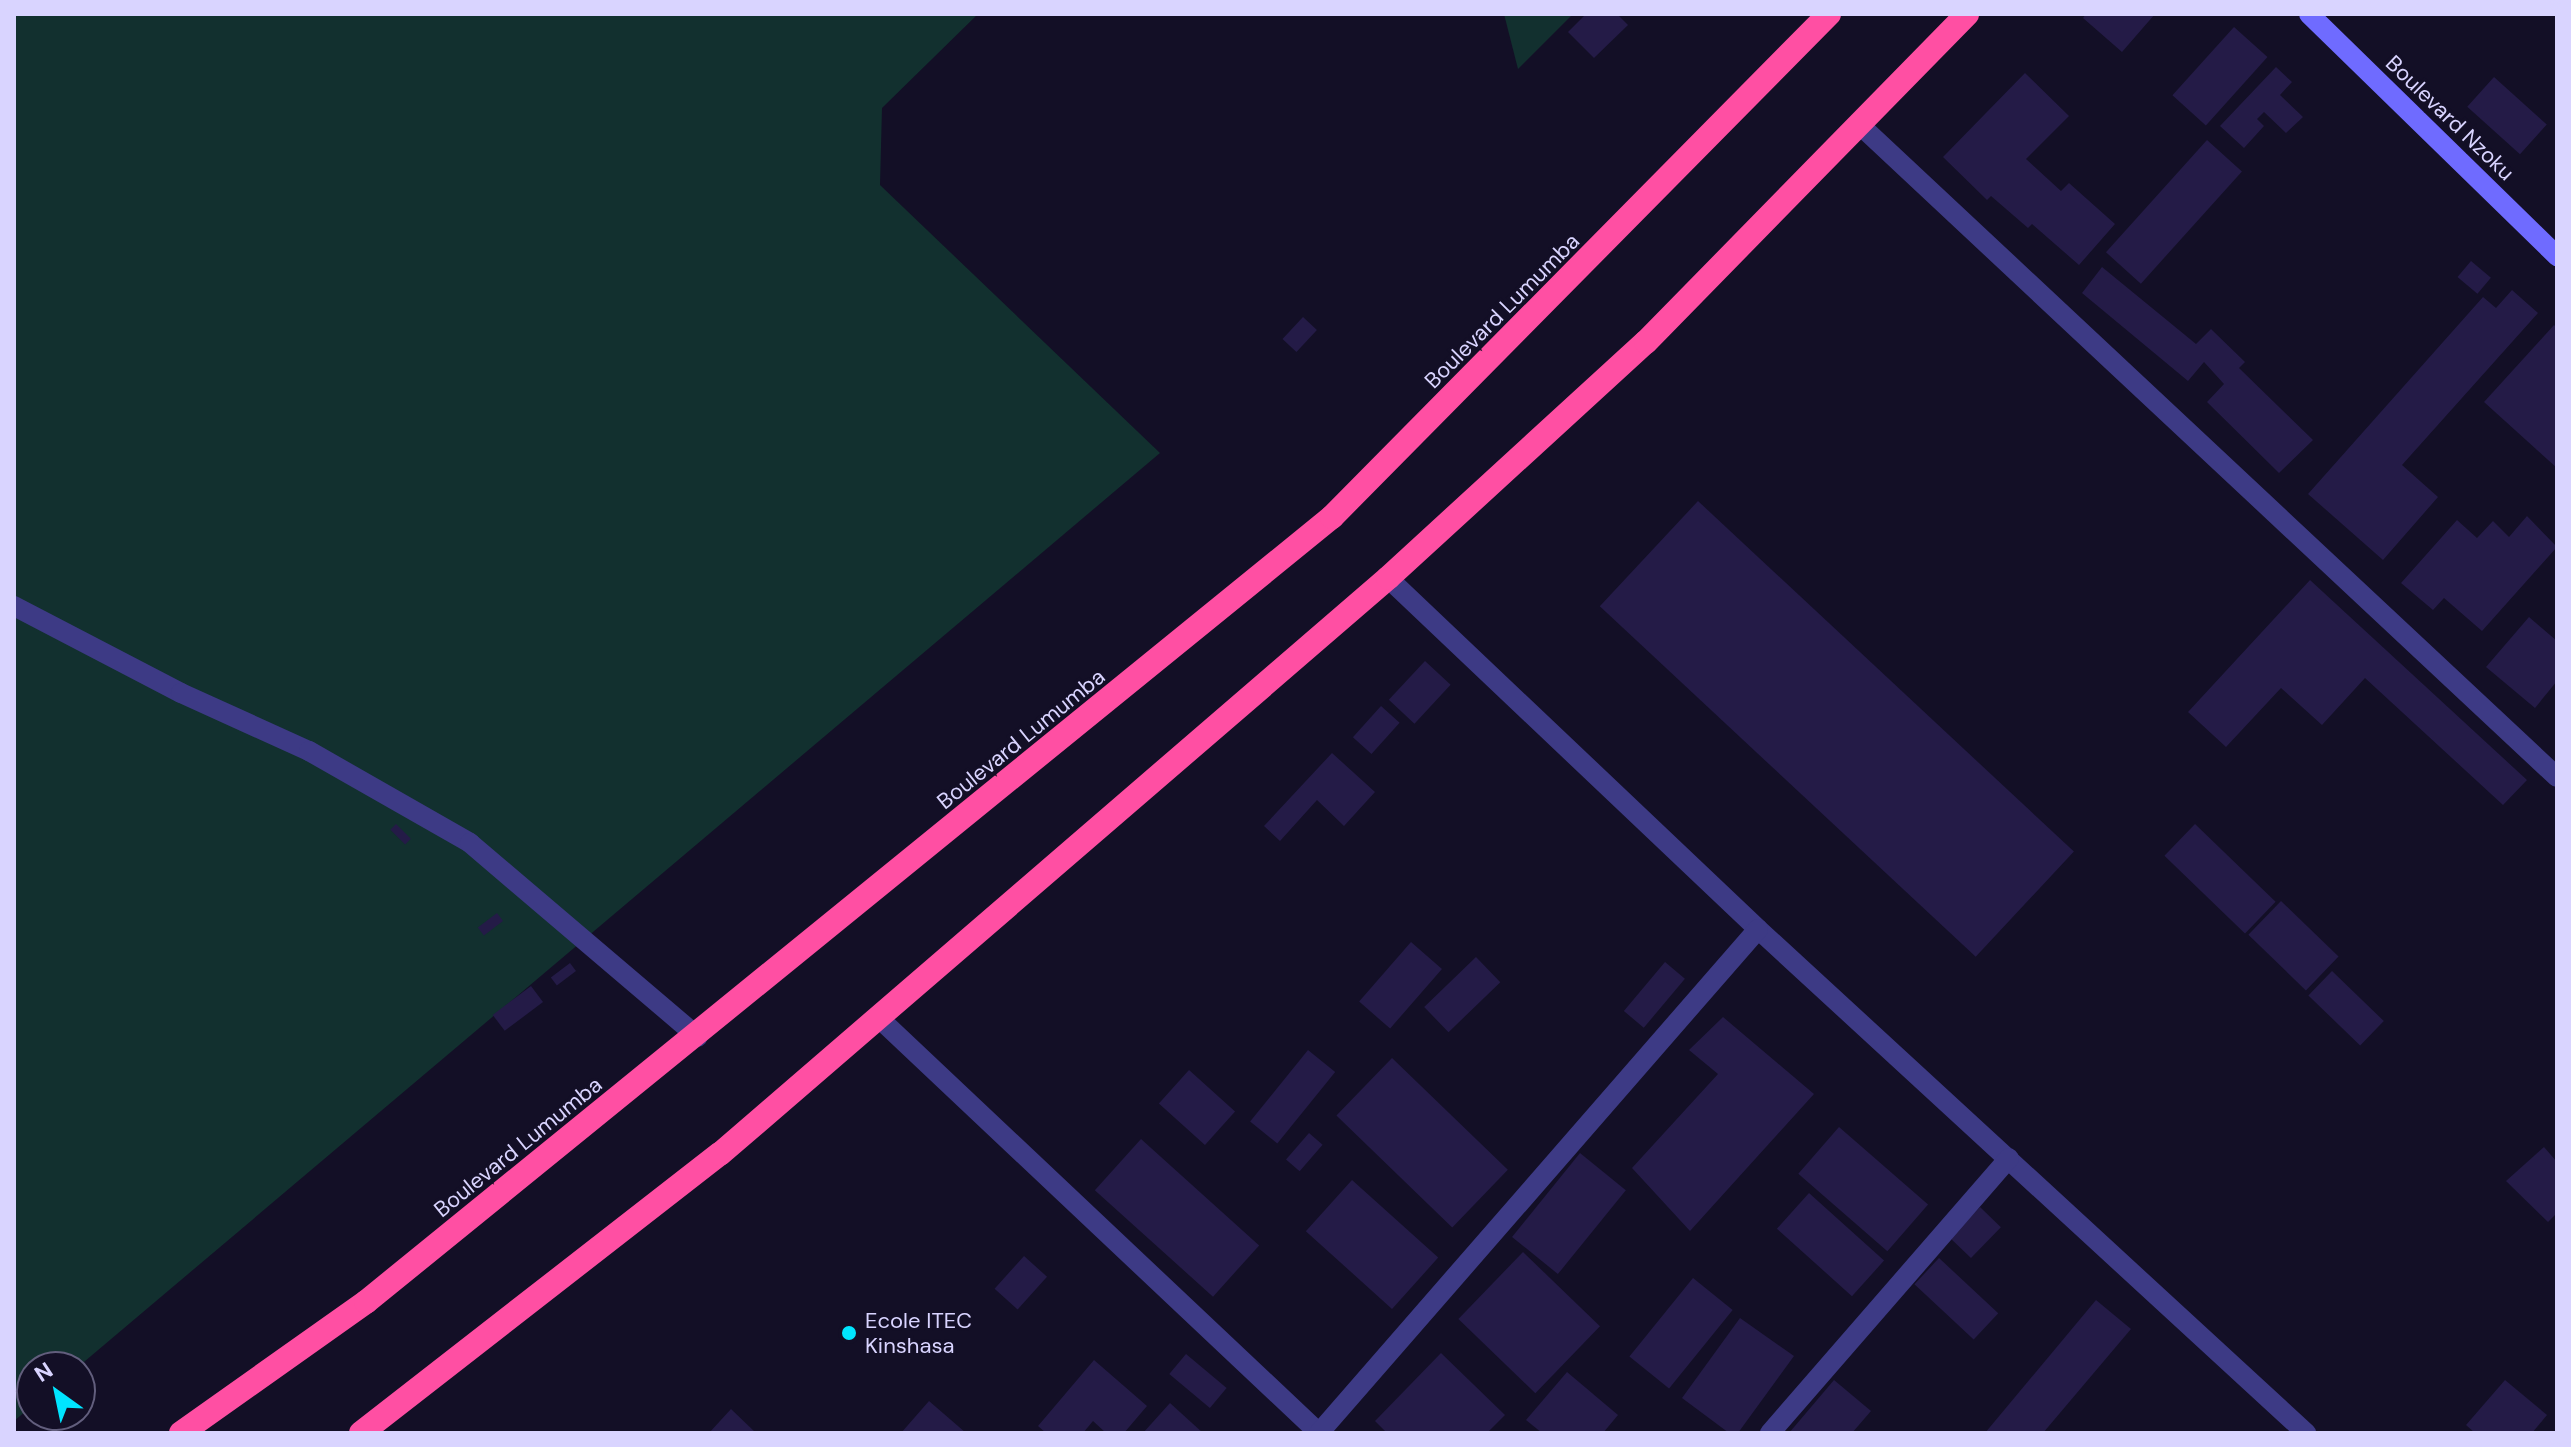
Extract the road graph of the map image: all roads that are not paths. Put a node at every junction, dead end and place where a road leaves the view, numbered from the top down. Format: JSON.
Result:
{"nodes":[{"id":1,"x":1829,"y":14,"type":"edge"},
{"id":2,"x":1967,"y":14,"type":"edge"},
{"id":3,"x":2309,"y":14,"type":"edge"},
{"id":4,"x":1861,"y":126,"type":"junction"},
{"id":5,"x":2557,"y":256,"type":"edge"},
{"id":6,"x":1388,"y":578,"type":"junction"},
{"id":7,"x":14,"y":606,"type":"edge"},
{"id":8,"x":2557,"y":777,"type":"edge"},
{"id":9,"x":1758,"y":929,"type":"junction"},
{"id":10,"x":881,"y":1020,"type":"junction"},
{"id":11,"x":698,"y":1037,"type":"junction"},
{"id":12,"x":2009,"y":1158,"type":"junction"},
{"id":13,"x":181,"y":1433,"type":"edge"},
{"id":14,"x":361,"y":1433,"type":"edge"},
{"id":15,"x":1319,"y":1433,"type":"edge"},
{"id":16,"x":1770,"y":1433,"type":"edge"},
{"id":17,"x":2306,"y":1433,"type":"edge"}],
"edges":[{"from":1,"to":11,"type":"highway","name":"Boulevard Lumumba"},
{"from":2,"to":4,"type":"highway"},
{"from":3,"to":5,"type":"street","name":"Boulevard Nzoku"},
{"from":4,"to":6,"type":"highway"},
{"from":4,"to":8,"type":"street"},
{"from":6,"to":9,"type":"street"},
{"from":6,"to":10,"type":"highway"},
{"from":7,"to":11,"type":"street"},
{"from":9,"to":12,"type":"street"},
{"from":9,"to":15,"type":"street"},
{"from":10,"to":14,"type":"highway"},
{"from":10,"to":15,"type":"street"},
{"from":11,"to":13,"type":"highway","name":"Boulevard Lumumba"},
{"from":12,"to":16,"type":"street"},
{"from":12,"to":17,"type":"street"}]}
